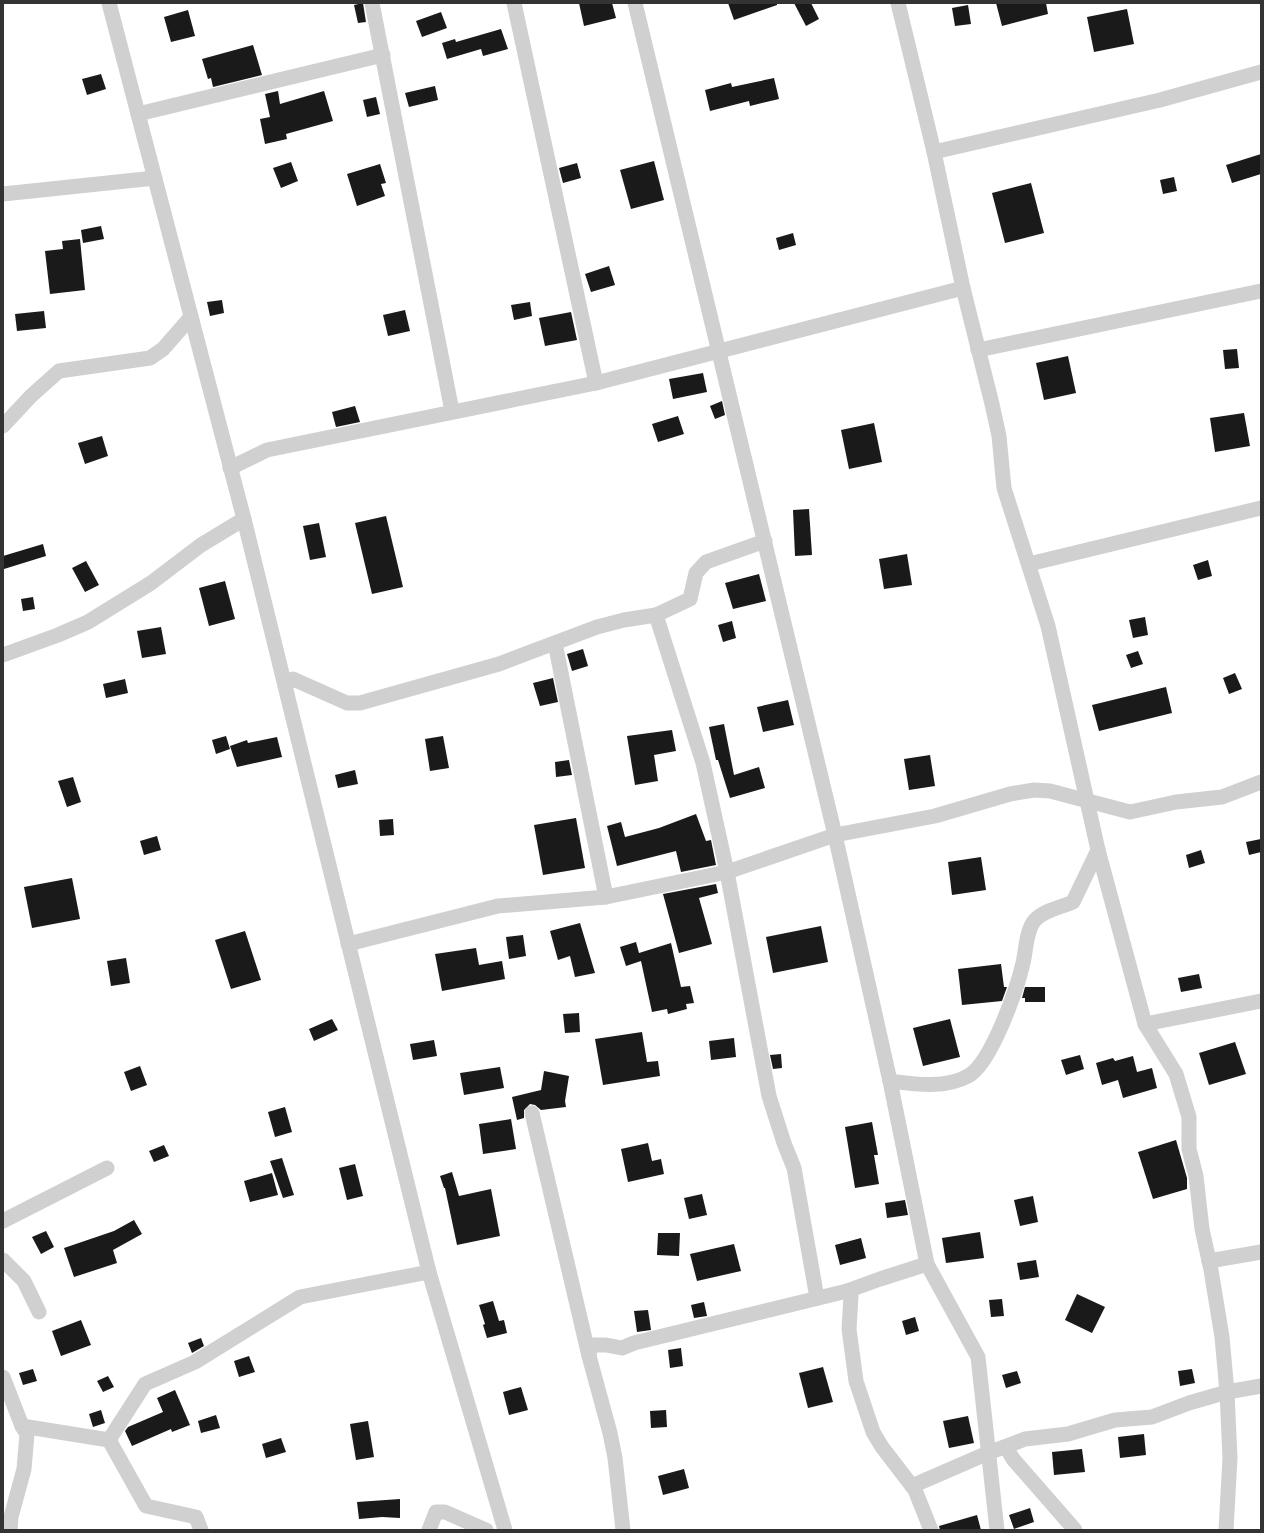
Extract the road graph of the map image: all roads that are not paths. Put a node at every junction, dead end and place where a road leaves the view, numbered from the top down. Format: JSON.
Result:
{"nodes":[{"id":1,"x":109,"y":3,"type":"edge"},
{"id":2,"x":372,"y":3,"type":"edge"},
{"id":3,"x":514,"y":3,"type":"edge"},
{"id":4,"x":635,"y":3,"type":"edge"},
{"id":5,"x":898,"y":3,"type":"edge"},
{"id":6,"x":383,"y":55,"type":"junction"},
{"id":7,"x":1261,"y":72,"type":"edge"},
{"id":8,"x":138,"y":114,"type":"junction"},
{"id":9,"x":934,"y":152,"type":"junction"},
{"id":10,"x":154,"y":178,"type":"junction"},
{"id":11,"x":3,"y":194,"type":"edge"},
{"id":12,"x":963,"y":288,"type":"junction"},
{"id":13,"x":1261,"y":291,"type":"edge"},
{"id":14,"x":191,"y":317,"type":"junction"},
{"id":15,"x":978,"y":350,"type":"junction"},
{"id":16,"x":720,"y":351,"type":"junction"},
{"id":17,"x":596,"y":383,"type":"junction"},
{"id":18,"x":452,"y":411,"type":"junction"},
{"id":19,"x":3,"y":426,"type":"edge"},
{"id":20,"x":230,"y":468,"type":"junction"},
{"id":21,"x":1261,"y":508,"type":"edge"},
{"id":22,"x":244,"y":519,"type":"junction"},
{"id":23,"x":765,"y":541,"type":"junction"},
{"id":24,"x":1029,"y":564,"type":"junction"},
{"id":25,"x":656,"y":615,"type":"junction"},
{"id":26,"x":555,"y":643,"type":"junction"},
{"id":27,"x":3,"y":655,"type":"edge"},
{"id":28,"x":285,"y":685,"type":"junction"},
{"id":29,"x":1261,"y":782,"type":"edge"},
{"id":30,"x":1089,"y":802,"type":"junction"},
{"id":31,"x":835,"y":836,"type":"junction"},
{"id":32,"x":1098,"y":850,"type":"junction"},
{"id":33,"x":727,"y":872,"type":"junction"},
{"id":34,"x":606,"y":897,"type":"junction"},
{"id":35,"x":348,"y":944,"type":"junction"},
{"id":36,"x":1261,"y":1000,"type":"edge"},
{"id":37,"x":1145,"y":1024,"type":"junction"},
{"id":38,"x":890,"y":1081,"type":"junction"},
{"id":39,"x":532,"y":1113,"type":"dead end"},
{"id":40,"x":107,"y":1168,"type":"dead end"},
{"id":41,"x":3,"y":1221,"type":"edge"},
{"id":42,"x":1261,"y":1252,"type":"edge"},
{"id":43,"x":3,"y":1260,"type":"edge"},
{"id":44,"x":1209,"y":1261,"type":"junction"},
{"id":45,"x":927,"y":1264,"type":"junction"},
{"id":46,"x":429,"y":1272,"type":"junction"},
{"id":47,"x":847,"y":1291,"type":"junction"},
{"id":48,"x":818,"y":1298,"type":"junction"},
{"id":49,"x":39,"y":1312,"type":"dead end"},
{"id":50,"x":589,"y":1356,"type":"junction"},
{"id":51,"x":3,"y":1376,"type":"edge"},
{"id":52,"x":1261,"y":1386,"type":"edge"},
{"id":53,"x":1227,"y":1392,"type":"junction"},
{"id":54,"x":22,"y":1426,"type":"junction"},
{"id":55,"x":109,"y":1440,"type":"junction"},
{"id":56,"x":1006,"y":1447,"type":"junction"},
{"id":57,"x":988,"y":1453,"type":"junction"},
{"id":58,"x":912,"y":1486,"type":"junction"},
{"id":59,"x":10,"y":1530,"type":"edge"},
{"id":60,"x":201,"y":1530,"type":"edge"},
{"id":61,"x":429,"y":1530,"type":"edge"},
{"id":62,"x":486,"y":1530,"type":"edge"},
{"id":63,"x":504,"y":1530,"type":"edge"},
{"id":64,"x":623,"y":1530,"type":"edge"},
{"id":65,"x":931,"y":1530,"type":"edge"},
{"id":66,"x":997,"y":1530,"type":"edge"},
{"id":67,"x":1075,"y":1530,"type":"edge"},
{"id":68,"x":1226,"y":1530,"type":"edge"}],
"edges":[{"from":1,"to":8,"type":"street"},
{"from":2,"to":6,"type":"street"},
{"from":3,"to":17,"type":"street"},
{"from":4,"to":16,"type":"street"},
{"from":5,"to":9,"type":"street"},
{"from":6,"to":8,"type":"street"},
{"from":6,"to":18,"type":"street"},
{"from":7,"to":9,"type":"street"},
{"from":8,"to":10,"type":"street"},
{"from":9,"to":12,"type":"street"},
{"from":10,"to":11,"type":"street"},
{"from":10,"to":14,"type":"street"},
{"from":12,"to":15,"type":"street"},
{"from":12,"to":16,"type":"street"},
{"from":13,"to":15,"type":"street"},
{"from":14,"to":19,"type":"street"},
{"from":14,"to":20,"type":"street"},
{"from":15,"to":24,"type":"street"},
{"from":16,"to":17,"type":"street"},
{"from":16,"to":23,"type":"street"},
{"from":17,"to":18,"type":"street"},
{"from":18,"to":20,"type":"street"},
{"from":20,"to":22,"type":"street"},
{"from":21,"to":24,"type":"street"},
{"from":22,"to":27,"type":"street"},
{"from":22,"to":28,"type":"street"},
{"from":23,"to":25,"type":"street"},
{"from":23,"to":31,"type":"street"},
{"from":24,"to":30,"type":"street"},
{"from":25,"to":26,"type":"street"},
{"from":25,"to":33,"type":"street"},
{"from":26,"to":28,"type":"street"},
{"from":26,"to":34,"type":"street"},
{"from":28,"to":35,"type":"street"},
{"from":29,"to":30,"type":"street"},
{"from":30,"to":31,"type":"street"},
{"from":30,"to":32,"type":"street"},
{"from":31,"to":33,"type":"street"},
{"from":31,"to":38,"type":"street"},
{"from":32,"to":37,"type":"street"},
{"from":32,"to":38,"type":"street"},
{"from":33,"to":34,"type":"street"},
{"from":33,"to":48,"type":"street"},
{"from":34,"to":35,"type":"street"},
{"from":35,"to":46,"type":"street"},
{"from":36,"to":37,"type":"street"},
{"from":37,"to":44,"type":"street"},
{"from":38,"to":45,"type":"street"},
{"from":39,"to":50,"type":"street"},
{"from":40,"to":41,"type":"street"},
{"from":42,"to":44,"type":"street"},
{"from":43,"to":49,"type":"street"},
{"from":44,"to":53,"type":"street"},
{"from":45,"to":47,"type":"street"},
{"from":45,"to":57,"type":"street"},
{"from":46,"to":55,"type":"street"},
{"from":46,"to":63,"type":"street"},
{"from":47,"to":48,"type":"street"},
{"from":47,"to":58,"type":"street"},
{"from":48,"to":50,"type":"street"},
{"from":50,"to":64,"type":"street"},
{"from":51,"to":54,"type":"street"},
{"from":52,"to":53,"type":"street"},
{"from":53,"to":56,"type":"street"},
{"from":53,"to":68,"type":"street"},
{"from":54,"to":55,"type":"street"},
{"from":54,"to":59,"type":"street"},
{"from":55,"to":60,"type":"street"},
{"from":56,"to":57,"type":"street"},
{"from":56,"to":67,"type":"street"},
{"from":57,"to":58,"type":"street"},
{"from":57,"to":66,"type":"street"},
{"from":58,"to":65,"type":"street"},
{"from":61,"to":62,"type":"street"}]}
